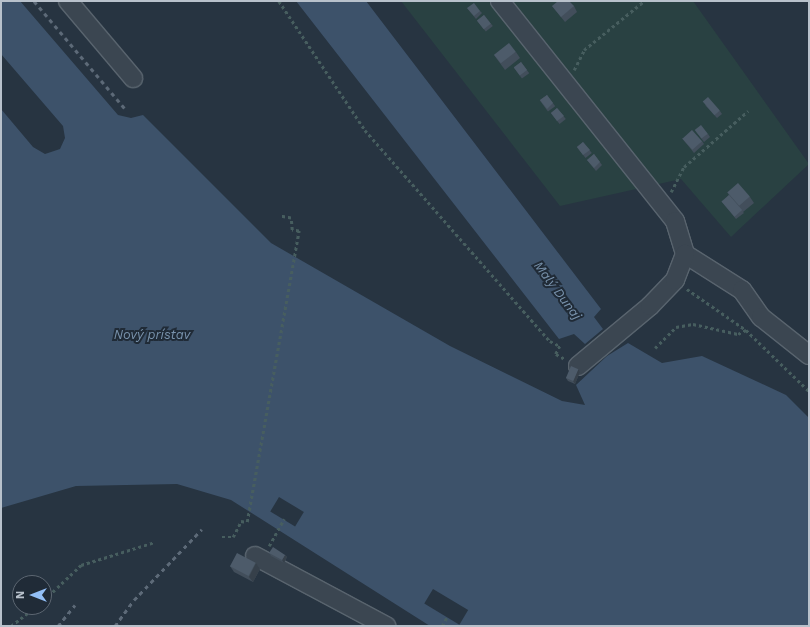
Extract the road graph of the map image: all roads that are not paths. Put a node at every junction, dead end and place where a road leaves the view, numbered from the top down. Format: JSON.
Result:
{"nodes":[{"id":1,"x":68,"y":1,"type":"edge"},
{"id":2,"x":500,"y":1,"type":"edge"},
{"id":3,"x":133,"y":78,"type":"dead end"},
{"id":4,"x":685,"y":254,"type":"junction"},
{"id":5,"x":809,"y":355,"type":"edge"},
{"id":6,"x":573,"y":364,"type":"road end"},
{"id":7,"x":255,"y":556,"type":"dead end"},
{"id":8,"x":386,"y":626,"type":"edge"}],
"edges":[{"from":1,"to":3,"type":"lane"},
{"from":2,"to":4,"type":"lane"},
{"from":4,"to":5,"type":"lane"},
{"from":4,"to":6,"type":"lane"},
{"from":7,"to":8,"type":"lane"}]}
